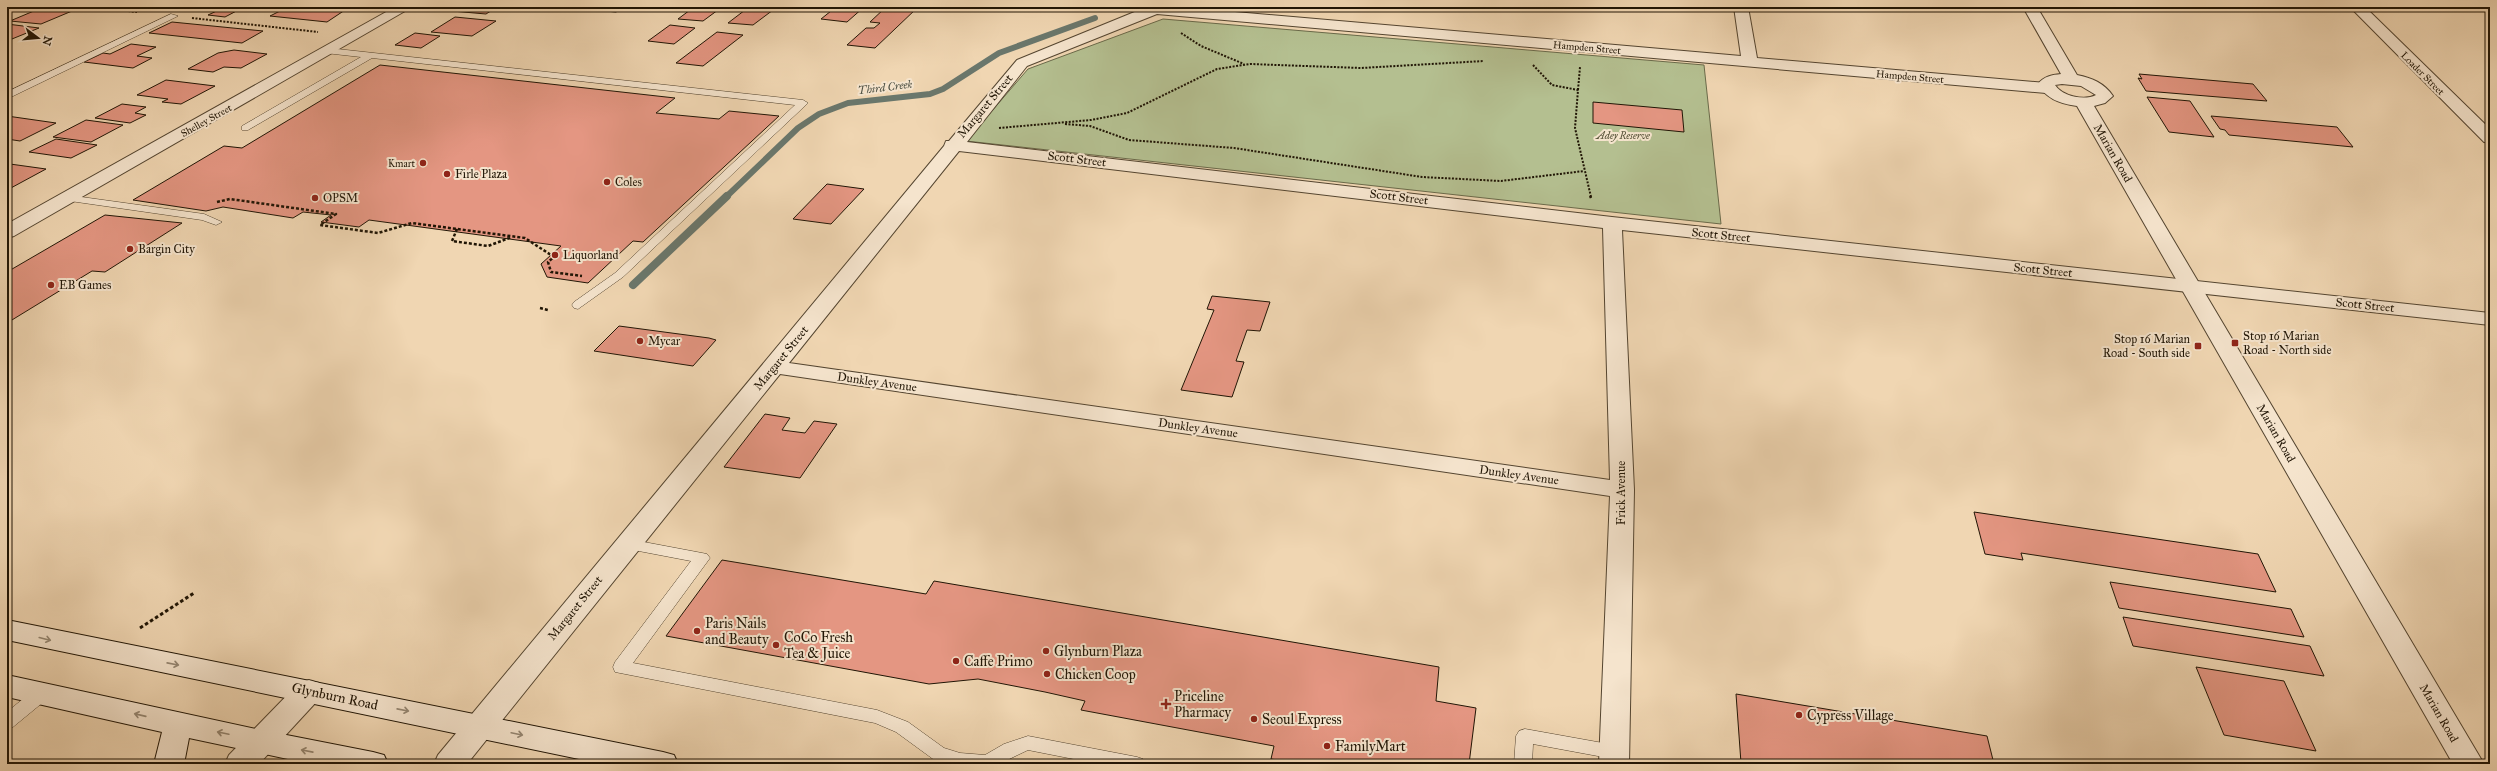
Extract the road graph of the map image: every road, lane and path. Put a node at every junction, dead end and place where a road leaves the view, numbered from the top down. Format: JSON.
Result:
{"nodes":[{"id":1,"x":90,"y":7,"type":"edge"},
{"id":2,"x":405,"y":7,"type":"edge"},
{"id":3,"x":1128,"y":7,"type":"edge"},
{"id":4,"x":1741,"y":7,"type":"edge"},
{"id":5,"x":2030,"y":7,"type":"edge"},
{"id":6,"x":2357,"y":7,"type":"edge"},
{"id":7,"x":1156,"y":9,"type":"junction"},
{"id":8,"x":174,"y":16,"type":"junction"},
{"id":9,"x":354,"y":36,"type":"junction"},
{"id":10,"x":328,"y":51,"type":"junction"},
{"id":11,"x":371,"y":55,"type":"junction"},
{"id":12,"x":1489,"y":60,"type":"dead end"},
{"id":13,"x":1750,"y":62,"type":"junction"},
{"id":14,"x":1527,"y":64,"type":"dead end"},
{"id":15,"x":1244,"y":65,"type":"junction"},
{"id":16,"x":2071,"y":79,"type":"junction"},
{"id":17,"x":2046,"y":88,"type":"junction"},
{"id":18,"x":7,"y":96,"type":"edge"},
{"id":19,"x":2083,"y":102,"type":"junction"},
{"id":20,"x":1059,"y":123,"type":"junction"},
{"id":21,"x":969,"y":126,"type":"junction"},
{"id":22,"x":245,"y":128,"type":"dead end"},
{"id":23,"x":2489,"y":137,"type":"edge"},
{"id":24,"x":952,"y":145,"type":"junction"},
{"id":25,"x":1584,"y":171,"type":"junction"},
{"id":26,"x":67,"y":198,"type":"junction"},
{"id":27,"x":215,"y":202,"type":"dead end"},
{"id":28,"x":216,"y":222,"type":"dead end"},
{"id":29,"x":1607,"y":222,"type":"junction"},
{"id":30,"x":457,"y":229,"type":"junction"},
{"id":31,"x":7,"y":232,"type":"edge"},
{"id":32,"x":513,"y":236,"type":"junction"},
{"id":33,"x":584,"y":276,"type":"dead end"},
{"id":34,"x":2190,"y":286,"type":"junction"},
{"id":35,"x":578,"y":305,"type":"dead end"},
{"id":36,"x":540,"y":308,"type":"dead end"},
{"id":37,"x":548,"y":310,"type":"dead end"},
{"id":38,"x":2490,"y":318,"type":"edge"},
{"id":39,"x":774,"y":367,"type":"junction"},
{"id":40,"x":1622,"y":490,"type":"junction"},
{"id":41,"x":628,"y":544,"type":"junction"},
{"id":42,"x":194,"y":593,"type":"dead end"},
{"id":43,"x":140,"y":628,"type":"dead end"},
{"id":44,"x":7,"y":630,"type":"edge"},
{"id":45,"x":7,"y":686,"type":"edge"},
{"id":46,"x":310,"y":691,"type":"junction"},
{"id":47,"x":41,"y":694,"type":"junction"},
{"id":48,"x":7,"y":722,"type":"edge"},
{"id":49,"x":178,"y":724,"type":"junction"},
{"id":50,"x":479,"y":726,"type":"junction"},
{"id":51,"x":261,"y":742,"type":"junction"},
{"id":52,"x":1614,"y":758,"type":"edge"},
{"id":53,"x":169,"y":764,"type":"edge"},
{"id":54,"x":240,"y":764,"type":"edge"},
{"id":55,"x":373,"y":764,"type":"edge"},
{"id":56,"x":449,"y":764,"type":"edge"},
{"id":57,"x":663,"y":764,"type":"edge"},
{"id":58,"x":1137,"y":764,"type":"edge"},
{"id":59,"x":1523,"y":764,"type":"edge"},
{"id":60,"x":2469,"y":764,"type":"edge"}],
"edges":[{"from":1,"to":8,"type":"path"},
{"from":2,"to":9,"type":"street","name":"Shelley Street"},
{"from":3,"to":7,"type":"street","name":"Hampden Street"},
{"from":4,"to":13,"type":"street"},
{"from":5,"to":16,"type":"street"},
{"from":6,"to":23,"type":"street","name":"Loader Street"},
{"from":7,"to":13,"type":"street","name":"Hampden Street"},
{"from":7,"to":15,"type":"path"},
{"from":7,"to":21,"type":"street","name":"Margaret Street"},
{"from":8,"to":9,"type":"path"},
{"from":8,"to":18,"type":"lane"},
{"from":9,"to":10,"type":"street","name":"Shelley Street"},
{"from":10,"to":11,"type":"lane"},
{"from":10,"to":26,"type":"street","name":"Shelley Street"},
{"from":11,"to":22,"type":"lane"},
{"from":11,"to":35,"type":"lane"},
{"from":12,"to":15,"type":"path"},
{"from":13,"to":17,"type":"street","name":"Hampden Street"},
{"from":14,"to":25,"type":"path"},
{"from":15,"to":20,"type":"path"},
{"from":16,"to":17,"type":"street"},
{"from":16,"to":19,"type":"street"},
{"from":17,"to":19,"type":"street"},
{"from":19,"to":34,"type":"street","name":"Marian Road"},
{"from":20,"to":21,"type":"path"},
{"from":20,"to":25,"type":"path"},
{"from":21,"to":24,"type":"street","name":"Margaret Street"},
{"from":24,"to":29,"type":"street","name":"Scott Street"},
{"from":24,"to":39,"type":"street","name":"Margaret Street"},
{"from":25,"to":29,"type":"path"},
{"from":26,"to":28,"type":"lane"},
{"from":26,"to":31,"type":"street","name":"Shelley Street"},
{"from":27,"to":30,"type":"path"},
{"from":29,"to":34,"type":"street","name":"Scott Street"},
{"from":29,"to":40,"type":"street","name":"Frick Avenue"},
{"from":30,"to":32,"type":"path"},
{"from":30,"to":32,"type":"path"},
{"from":32,"to":33,"type":"path"},
{"from":34,"to":38,"type":"street","name":"Scott Street"},
{"from":34,"to":60,"type":"street","name":"Marian Road"},
{"from":36,"to":37,"type":"path"},
{"from":39,"to":40,"type":"street","name":"Dunkley Avenue"},
{"from":39,"to":41,"type":"street","name":"Margaret Street"},
{"from":40,"to":52,"type":"street","name":"Frick Avenue"},
{"from":41,"to":50,"type":"street","name":"Margaret Street"},
{"from":41,"to":58,"type":"lane"},
{"from":42,"to":43,"type":"path"},
{"from":44,"to":46,"type":"street","name":"Glynburn Road","one_way":true},
{"from":45,"to":47,"type":"street"},
{"from":46,"to":50,"type":"street","name":"Glynburn Road","one_way":true},
{"from":46,"to":51,"type":"street"},
{"from":47,"to":48,"type":"lane"},
{"from":49,"to":47,"type":"street","one_way":true},
{"from":51,"to":49,"type":"street","one_way":true},
{"from":49,"to":53,"type":"street"},
{"from":50,"to":56,"type":"street","name":"Margaret Street"},
{"from":50,"to":57,"type":"street","name":"Glynburn Road","one_way":true},
{"from":51,"to":54,"type":"street"},
{"from":55,"to":51,"type":"street","one_way":true},
{"from":52,"to":59,"type":"lane"}]}
